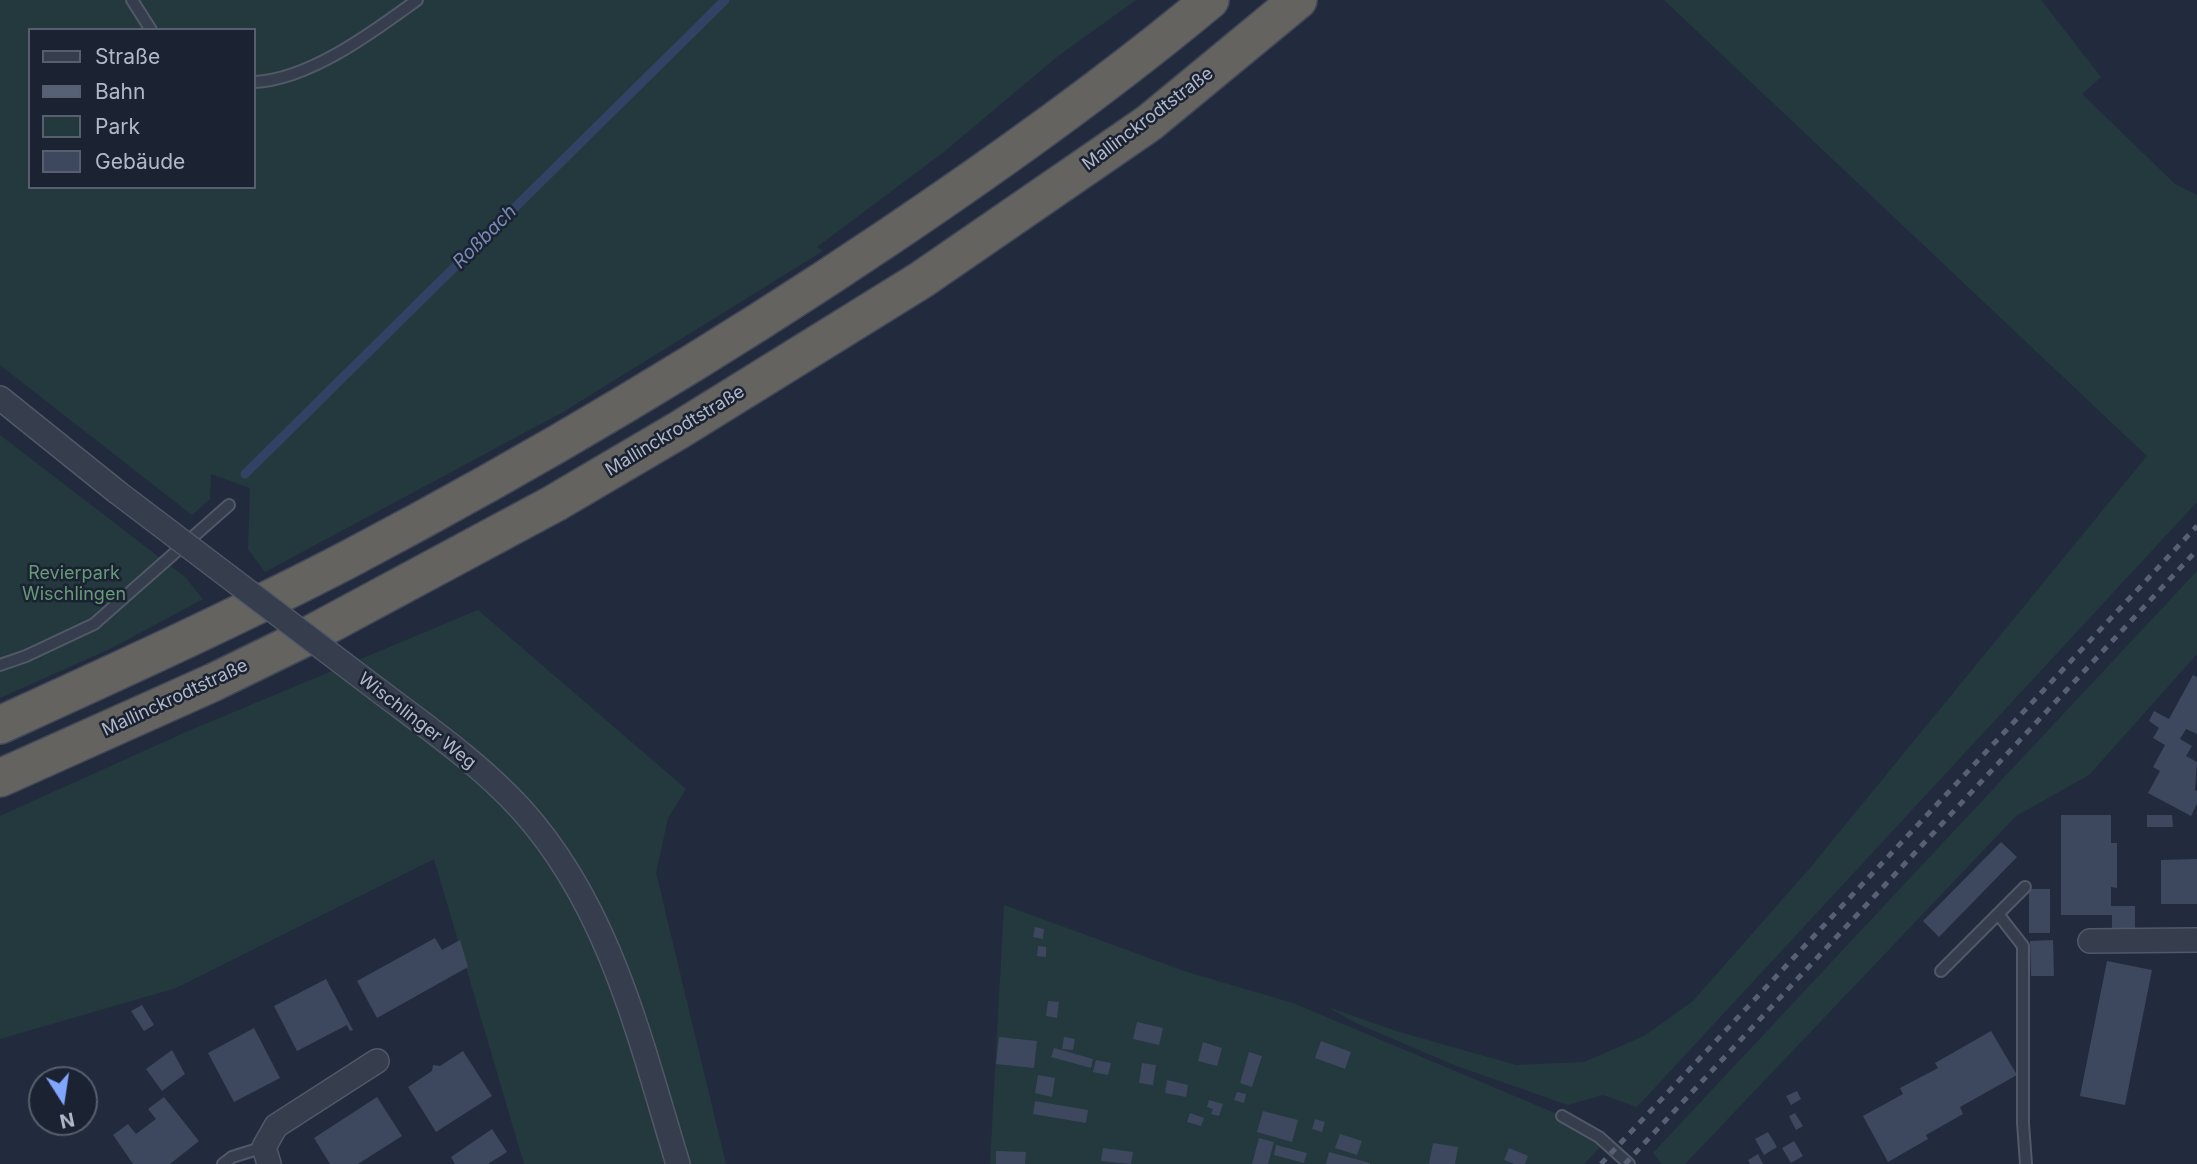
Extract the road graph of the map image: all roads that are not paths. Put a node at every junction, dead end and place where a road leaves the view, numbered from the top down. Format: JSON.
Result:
{"nodes":[{"id":1,"x":132,"y":0,"type":"edge"},
{"id":2,"x":417,"y":0,"type":"edge"},
{"id":3,"x":1210,"y":0,"type":"edge"},
{"id":4,"x":1298,"y":0,"type":"edge"},
{"id":5,"x":150,"y":28,"type":"edge"},
{"id":6,"x":256,"y":82,"type":"edge"},
{"id":7,"x":0,"y":398,"type":"edge"},
{"id":8,"x":229,"y":505,"type":"dead end"},
{"id":9,"x":0,"y":666,"type":"edge"},
{"id":10,"x":0,"y":725,"type":"edge"},
{"id":11,"x":0,"y":778,"type":"edge"},
{"id":12,"x":2025,"y":887,"type":"dead end"},
{"id":13,"x":1998,"y":914,"type":"junction"},
{"id":14,"x":2197,"y":940,"type":"edge"},
{"id":15,"x":2091,"y":941,"type":"dead end"},
{"id":16,"x":1941,"y":971,"type":"dead end"},
{"id":17,"x":377,"y":1062,"type":"dead end"},
{"id":18,"x":1562,"y":1116,"type":"dead end"},
{"id":19,"x":267,"y":1156,"type":"edge"},
{"id":20,"x":223,"y":1164,"type":"edge"},
{"id":21,"x":678,"y":1164,"type":"edge"},
{"id":22,"x":1629,"y":1164,"type":"edge"},
{"id":23,"x":2026,"y":1164,"type":"edge"}],
"edges":[{"from":1,"to":5,"type":"lane"},
{"from":2,"to":6,"type":"lane"},
{"from":3,"to":10,"type":"highway"},
{"from":4,"to":11,"type":"highway","name":"Mallinckrodtstraße"},
{"from":7,"to":21,"type":"street","name":"Wischlinger Weg","bridge":true},
{"from":8,"to":9,"type":"lane"},
{"from":12,"to":13,"type":"lane"},
{"from":13,"to":16,"type":"lane"},
{"from":13,"to":23,"type":"lane"},
{"from":14,"to":15,"type":"street"},
{"from":17,"to":19,"type":"street"},
{"from":18,"to":22,"type":"lane"},
{"from":19,"to":20,"type":"lane"}]}
